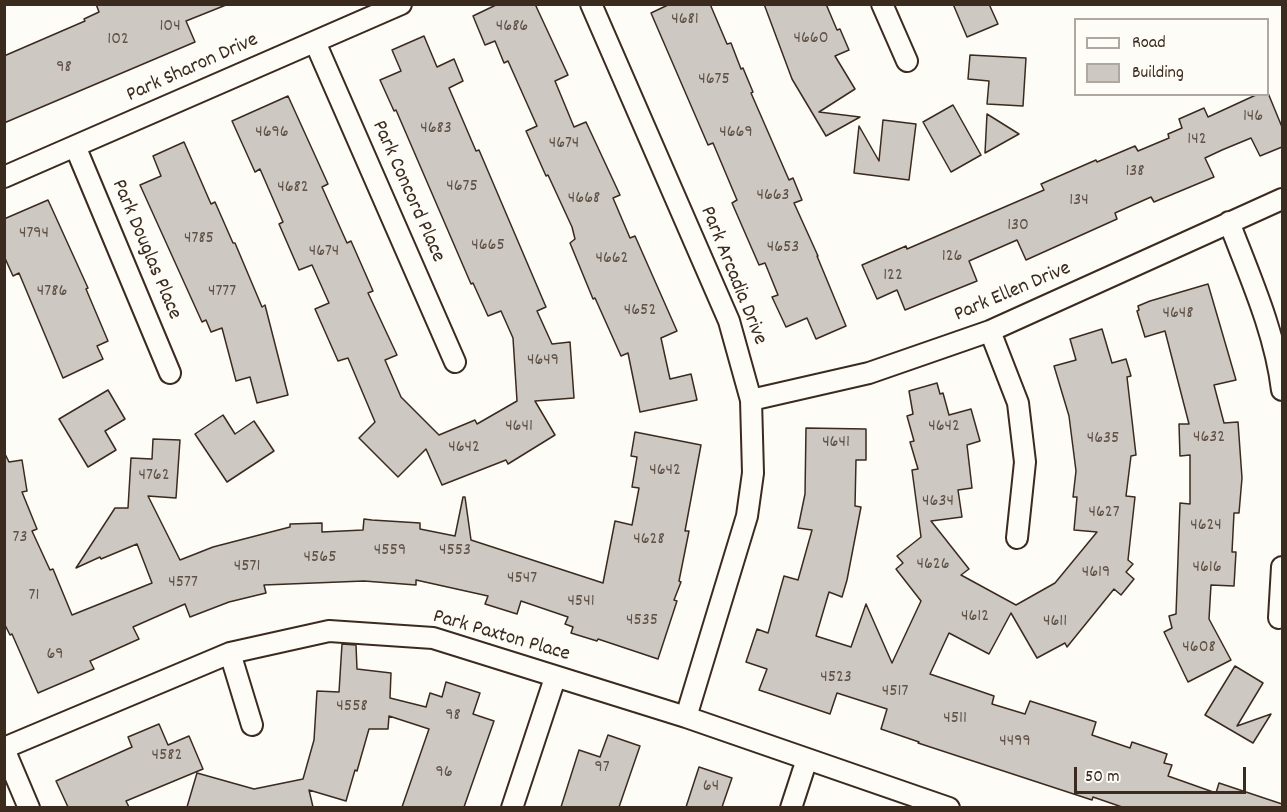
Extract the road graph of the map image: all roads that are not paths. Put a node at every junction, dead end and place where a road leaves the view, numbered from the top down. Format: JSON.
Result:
{"nodes":[{"id":1,"x":401,"y":4,"type":"edge"},
{"id":2,"x":591,"y":4,"type":"edge"},
{"id":3,"x":882,"y":4,"type":"edge"},
{"id":4,"x":315,"y":42,"type":"junction"},
{"id":5,"x":907,"y":61,"type":"dead end"},
{"id":6,"x":75,"y":146,"type":"junction"},
{"id":7,"x":4,"y":177,"type":"edge"},
{"id":8,"x":1282,"y":199,"type":"edge"},
{"id":9,"x":1229,"y":222,"type":"junction"},
{"id":10,"x":990,"y":331,"type":"junction"},
{"id":11,"x":454,"y":362,"type":"dead end"},
{"id":12,"x":170,"y":373,"type":"dead end"},
{"id":13,"x":1282,"y":390,"type":"edge"},
{"id":14,"x":751,"y":400,"type":"junction"},
{"id":15,"x":1017,"y":538,"type":"dead end"},
{"id":16,"x":1282,"y":567,"type":"edge"},
{"id":17,"x":1279,"y":618,"type":"dead end"},
{"id":18,"x":230,"y":653,"type":"junction"},
{"id":19,"x":555,"y":678,"type":"junction"},
{"id":20,"x":686,"y":717,"type":"junction"},
{"id":21,"x":252,"y":725,"type":"dead end"},
{"id":22,"x":4,"y":749,"type":"edge"},
{"id":23,"x":807,"y":759,"type":"junction"},
{"id":24,"x":29,"y":807,"type":"edge"},
{"id":25,"x":512,"y":807,"type":"edge"},
{"id":26,"x":791,"y":807,"type":"edge"},
{"id":27,"x":949,"y":807,"type":"edge"}],
"edges":[{"from":1,"to":4,"type":"street","name":"Park Sharon Drive"},
{"from":2,"to":14,"type":"street","name":"Park Arcadia Drive"},
{"from":3,"to":5,"type":"street"},
{"from":4,"to":6,"type":"street","name":"Park Sharon Drive"},
{"from":4,"to":11,"type":"street","name":"Park Concord Place"},
{"from":6,"to":7,"type":"street","name":"Park Sharon Drive"},
{"from":6,"to":12,"type":"street","name":"Park Douglas Place"},
{"from":8,"to":9,"type":"street","name":"Park Ellen Drive"},
{"from":9,"to":10,"type":"street","name":"Park Ellen Drive"},
{"from":9,"to":13,"type":"street"},
{"from":10,"to":14,"type":"street","name":"Park Ellen Drive"},
{"from":10,"to":15,"type":"street"},
{"from":14,"to":20,"type":"street","name":"Park Arcadia Drive"},
{"from":16,"to":17,"type":"street"},
{"from":18,"to":19,"type":"street","name":"Park Paxton Place"},
{"from":18,"to":21,"type":"street"},
{"from":18,"to":22,"type":"street","name":"Park Paxton Place"},
{"from":19,"to":20,"type":"street","name":"Park Paxton Place"},
{"from":19,"to":25,"type":"street"},
{"from":20,"to":23,"type":"street","name":"Park Paxton Place"},
{"from":22,"to":24,"type":"street"},
{"from":23,"to":26,"type":"street"},
{"from":23,"to":27,"type":"street","name":"Park Paxton Place"}]}
